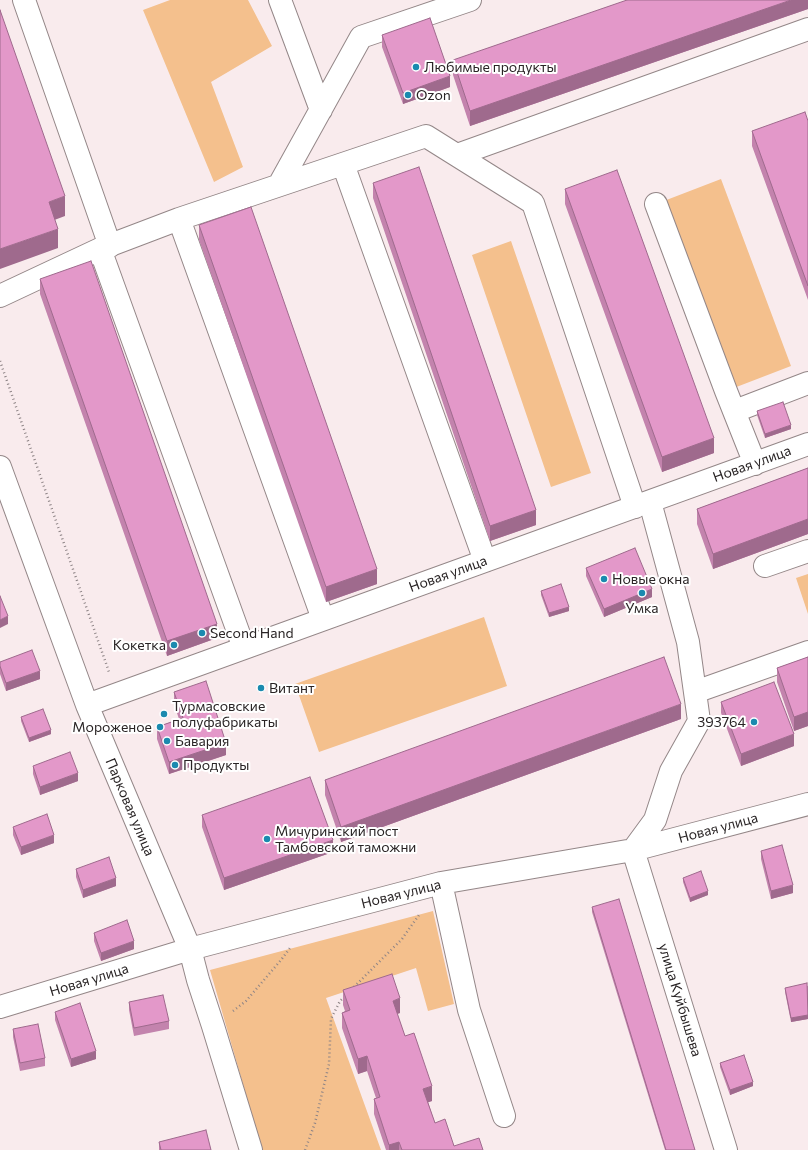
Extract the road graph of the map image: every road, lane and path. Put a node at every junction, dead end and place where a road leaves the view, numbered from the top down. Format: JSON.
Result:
{"nodes":[{"id":1,"x":24,"y":0,"type":"edge"},
{"id":2,"x":280,"y":0,"type":"edge"},
{"id":3,"x":470,"y":0,"type":"edge"},
{"id":4,"x":808,"y":29,"type":"edge"},
{"id":5,"x":321,"y":110,"type":"junction"},
{"id":6,"x":457,"y":155,"type":"junction"},
{"id":7,"x":343,"y":164,"type":"junction"},
{"id":8,"x":279,"y":185,"type":"junction"},
{"id":9,"x":656,"y":204,"type":"dead end"},
{"id":10,"x":179,"y":219,"type":"junction"},
{"id":11,"x":105,"y":247,"type":"junction"},
{"id":12,"x":0,"y":296,"type":"edge"},
{"id":13,"x":0,"y":361,"type":"edge"},
{"id":14,"x":808,"y":383,"type":"edge"},
{"id":15,"x":735,"y":411,"type":"junction"},
{"id":16,"x":808,"y":444,"type":"edge"},
{"id":17,"x":755,"y":464,"type":"junction"},
{"id":18,"x":0,"y":467,"type":"edge"},
{"id":19,"x":642,"y":504,"type":"junction"},
{"id":20,"x":808,"y":551,"type":"edge"},
{"id":21,"x":486,"y":561,"type":"junction"},
{"id":22,"x":765,"y":566,"type":"dead end"},
{"id":23,"x":323,"y":619,"type":"junction"},
{"id":24,"x":244,"y":648,"type":"junction"},
{"id":25,"x":808,"y":652,"type":"edge"},
{"id":26,"x":695,"y":692,"type":"junction"},
{"id":27,"x":117,"y":694,"type":"junction"},
{"id":28,"x":87,"y":704,"type":"junction"},
{"id":29,"x":808,"y":804,"type":"edge"},
{"id":30,"x":634,"y":850,"type":"junction"},
{"id":31,"x":441,"y":883,"type":"junction"},
{"id":32,"x":419,"y":914,"type":"dead end"},
{"id":33,"x":290,"y":948,"type":"dead end"},
{"id":34,"x":190,"y":949,"type":"junction"},
{"id":35,"x":353,"y":988,"type":"edge"},
{"id":36,"x":349,"y":992,"type":"edge"},
{"id":37,"x":0,"y":1007,"type":"edge"},
{"id":38,"x":213,"y":1026,"type":"junction"},
{"id":39,"x":504,"y":1116,"type":"dead end"},
{"id":40,"x":251,"y":1150,"type":"edge"},
{"id":41,"x":305,"y":1150,"type":"edge"},
{"id":42,"x":726,"y":1150,"type":"edge"}],
"edges":[{"from":1,"to":11,"type":"street"},
{"from":2,"to":5,"type":"street"},
{"from":3,"to":5,"type":"street"},
{"from":4,"to":6,"type":"street"},
{"from":5,"to":8,"type":"street"},
{"from":6,"to":7,"type":"street"},
{"from":6,"to":19,"type":"street"},
{"from":7,"to":8,"type":"street"},
{"from":7,"to":21,"type":"street"},
{"from":8,"to":10,"type":"street"},
{"from":9,"to":15,"type":"street"},
{"from":10,"to":11,"type":"street"},
{"from":10,"to":23,"type":"street"},
{"from":11,"to":12,"type":"street"},
{"from":11,"to":24,"type":"street"},
{"from":13,"to":27,"type":"path"},
{"from":14,"to":15,"type":"street"},
{"from":15,"to":17,"type":"street"},
{"from":16,"to":17,"type":"street","name":"Новая улица"},
{"from":17,"to":19,"type":"street","name":"Новая улица"},
{"from":18,"to":28,"type":"street","name":"Парковая улица"},
{"from":19,"to":21,"type":"street","name":"Новая улица"},
{"from":19,"to":26,"type":"street"},
{"from":20,"to":22,"type":"street"},
{"from":21,"to":23,"type":"street","name":"Новая улица"},
{"from":23,"to":24,"type":"street","name":"Новая улица"},
{"from":24,"to":27,"type":"street","name":"Новая улица"},
{"from":25,"to":26,"type":"street"},
{"from":26,"to":30,"type":"street"},
{"from":27,"to":28,"type":"street","name":"Новая улица"},
{"from":28,"to":34,"type":"street","name":"Парковая улица"},
{"from":29,"to":30,"type":"street","name":"Новая улица"},
{"from":30,"to":31,"type":"street","name":"Новая улица"},
{"from":30,"to":42,"type":"street","name":"улица Куйбышева"},
{"from":31,"to":34,"type":"street","name":"Новая улица"},
{"from":31,"to":39,"type":"street"},
{"from":32,"to":35,"type":"path"},
{"from":33,"to":38,"type":"path"},
{"from":34,"to":37,"type":"street","name":"Новая улица"},
{"from":34,"to":38,"type":"street","name":"Парковая улица"},
{"from":36,"to":41,"type":"path"},
{"from":38,"to":40,"type":"street","name":"Парковая улица"}]}
